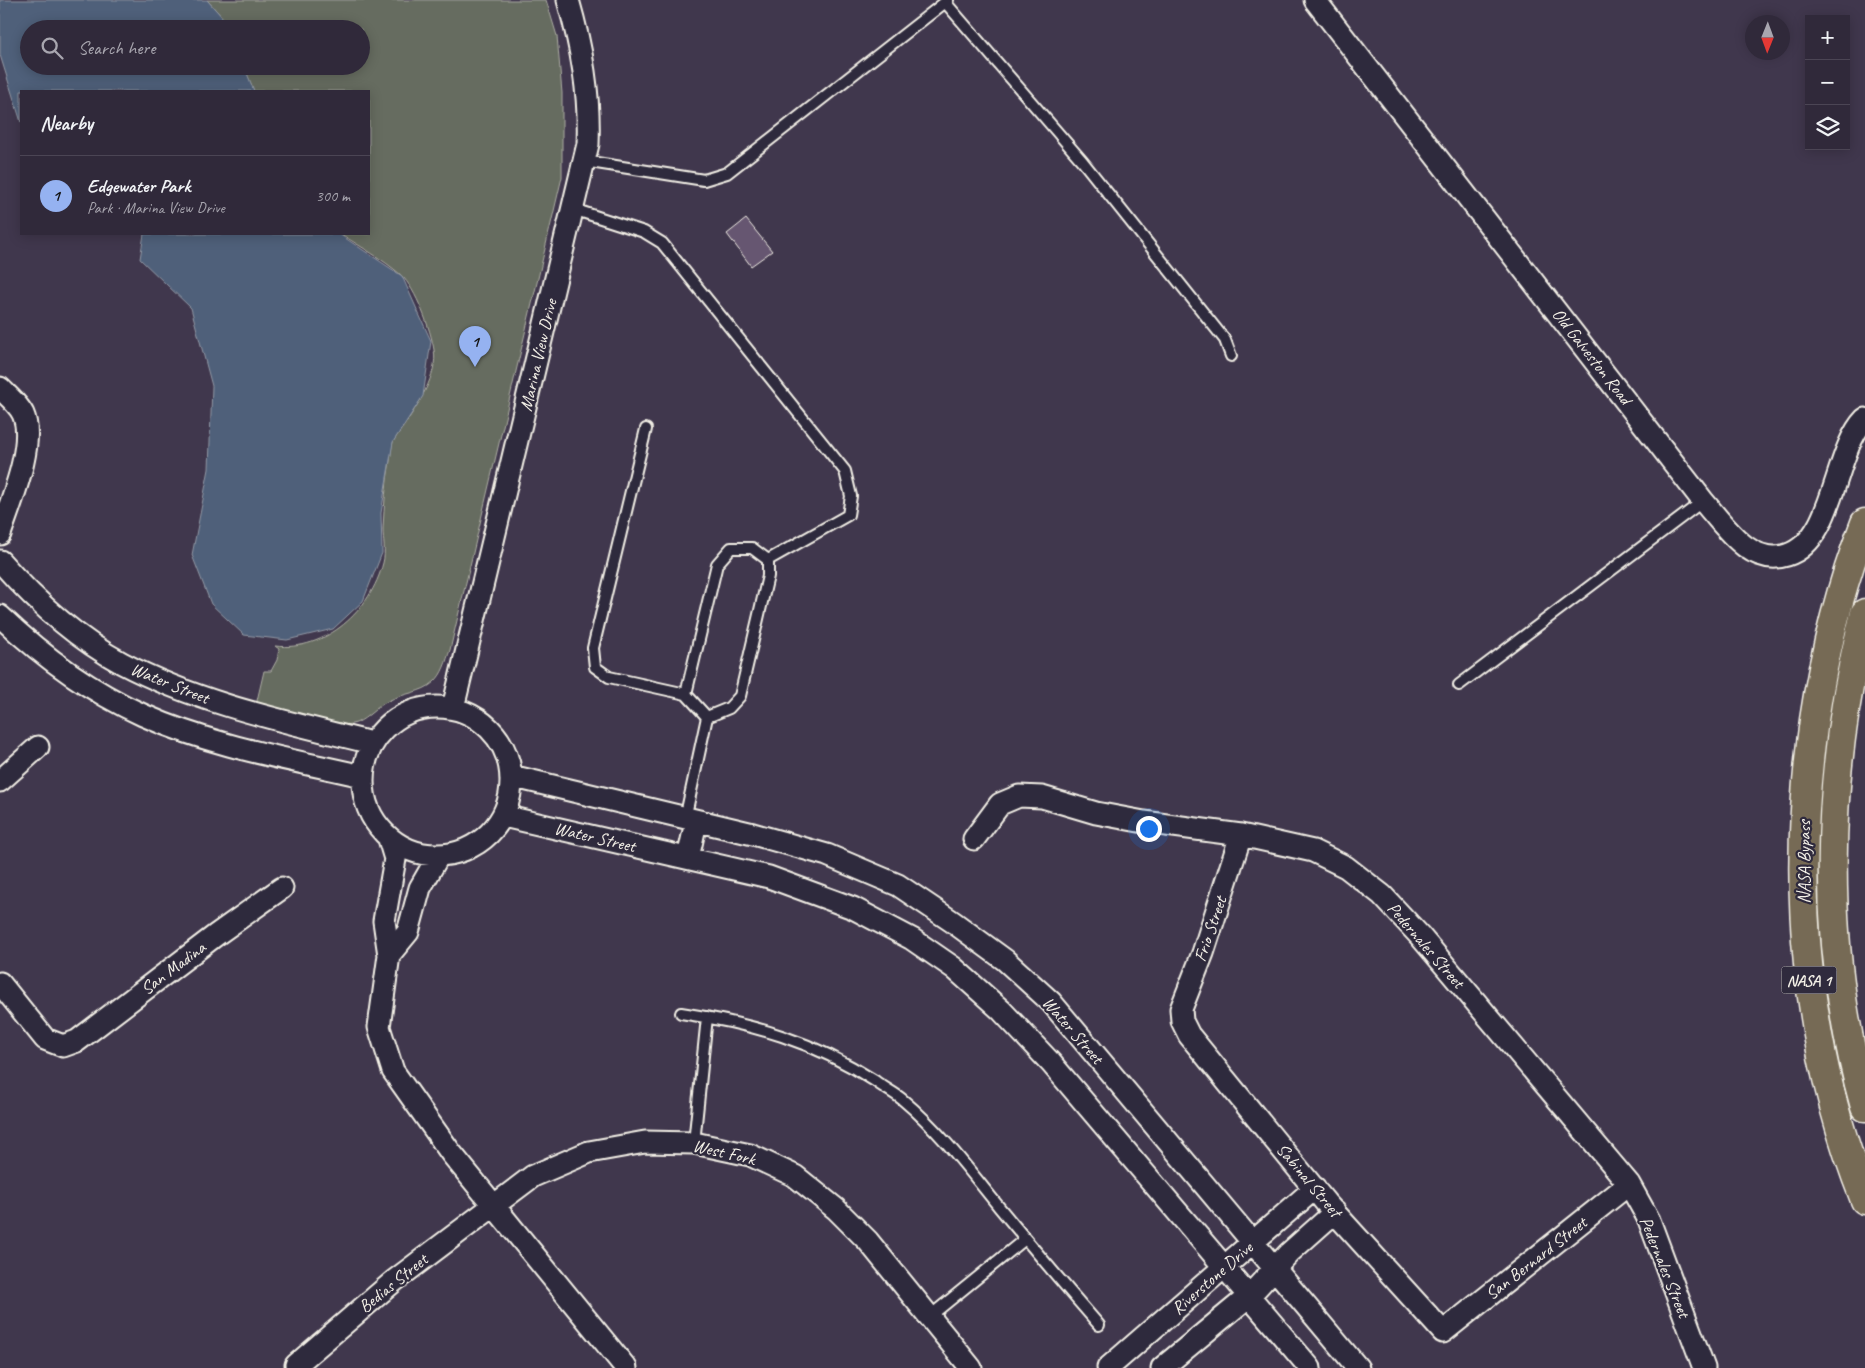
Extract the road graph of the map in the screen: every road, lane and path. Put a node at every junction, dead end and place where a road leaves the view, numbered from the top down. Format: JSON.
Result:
{"nodes":[{"id":1,"x":568,"y":0,"type":"edge"},
{"id":2,"x":1316,"y":0,"type":"edge"},
{"id":3,"x":947,"y":1,"type":"edge"},
{"id":4,"x":584,"y":161,"type":"junction"},
{"id":5,"x":573,"y":209,"type":"junction"},
{"id":6,"x":1231,"y":356,"type":"dead end"},
{"id":7,"x":0,"y":388,"type":"edge"},
{"id":8,"x":1865,"y":419,"type":"edge"},
{"id":9,"x":646,"y":430,"type":"dead end"},
{"id":10,"x":1703,"y":501,"type":"junction"},
{"id":11,"x":1865,"y":523,"type":"edge"},
{"id":12,"x":0,"y":534,"type":"edge"},
{"id":13,"x":768,"y":560,"type":"junction"},
{"id":14,"x":0,"y":561,"type":"edge"},
{"id":15,"x":1865,"y":613,"type":"edge"},
{"id":16,"x":0,"y":616,"type":"edge"},
{"id":17,"x":1458,"y":685,"type":"dead end"},
{"id":18,"x":686,"y":694,"type":"junction"},
{"id":19,"x":453,"y":708,"type":"junction"},
{"id":20,"x":707,"y":716,"type":"junction"},
{"id":21,"x":372,"y":743,"type":"junction"},
{"id":22,"x":38,"y":747,"type":"dead end"},
{"id":23,"x":362,"y":776,"type":"junction"},
{"id":24,"x":511,"y":776,"type":"junction"},
{"id":25,"x":0,"y":781,"type":"edge"},
{"id":26,"x":503,"y":816,"type":"junction"},
{"id":27,"x":690,"y":820,"type":"junction"},
{"id":28,"x":1241,"y":835,"type":"junction"},
{"id":29,"x":389,"y":839,"type":"junction"},
{"id":30,"x":974,"y":839,"type":"dead end"},
{"id":31,"x":439,"y":855,"type":"junction"},
{"id":32,"x":688,"y":858,"type":"junction"},
{"id":33,"x":282,"y":888,"type":"dead end"},
{"id":34,"x":389,"y":955,"type":"junction"},
{"id":35,"x":0,"y":983,"type":"edge"},
{"id":36,"x":681,"y":1013,"type":"dead end"},
{"id":37,"x":707,"y":1017,"type":"junction"},
{"id":38,"x":1182,"y":1021,"type":"joint"},
{"id":39,"x":1865,"y":1107,"type":"edge"},
{"id":40,"x":694,"y":1142,"type":"junction"},
{"id":41,"x":1629,"y":1184,"type":"junction"},
{"id":42,"x":1315,"y":1188,"type":"junction"},
{"id":43,"x":1865,"y":1200,"type":"edge"},
{"id":44,"x":493,"y":1205,"type":"junction"},
{"id":45,"x":1335,"y":1212,"type":"junction"},
{"id":46,"x":1025,"y":1239,"type":"junction"},
{"id":47,"x":1253,"y":1243,"type":"junction"},
{"id":48,"x":1225,"y":1268,"type":"junction"},
{"id":49,"x":1274,"y":1269,"type":"junction"},
{"id":50,"x":1249,"y":1296,"type":"junction"},
{"id":51,"x":929,"y":1317,"type":"junction"},
{"id":52,"x":1099,"y":1325,"type":"dead end"},
{"id":53,"x":1443,"y":1332,"type":"joint"},
{"id":54,"x":297,"y":1367,"type":"edge"},
{"id":55,"x":626,"y":1368,"type":"edge"},
{"id":56,"x":971,"y":1368,"type":"edge"},
{"id":57,"x":1108,"y":1368,"type":"edge"},
{"id":58,"x":1162,"y":1368,"type":"edge"},
{"id":59,"x":1310,"y":1368,"type":"edge"},
{"id":60,"x":1358,"y":1368,"type":"edge"},
{"id":61,"x":1704,"y":1368,"type":"edge"}],
"edges":[{"from":1,"to":4,"type":"street","name":"Marina View Drive"},
{"from":2,"to":10,"type":"street","name":"Old Galveston Road"},
{"from":3,"to":4,"type":"lane"},
{"from":3,"to":6,"type":"lane"},
{"from":4,"to":5,"type":"street","name":"Marina View Drive"},
{"from":5,"to":13,"type":"lane"},
{"from":5,"to":19,"type":"street","name":"Marina View Drive"},
{"from":7,"to":12,"type":"street"},
{"from":8,"to":10,"type":"street","name":"Old Galveston Road"},
{"from":9,"to":18,"type":"lane"},
{"from":10,"to":17,"type":"lane"},
{"from":11,"to":43,"type":"highway","name":"NASA Bypass","number":"NASA 1"},
{"from":13,"to":18,"type":"lane"},
{"from":13,"to":20,"type":"lane"},
{"from":14,"to":21,"type":"street","name":"Water Street"},
{"from":15,"to":39,"type":"highway","name":"NASA Bypass","number":"NASA 1"},
{"from":16,"to":23,"type":"street","name":"Water Street"},
{"from":18,"to":20,"type":"lane"},
{"from":19,"to":21,"type":"street"},
{"from":19,"to":24,"type":"street"},
{"from":20,"to":27,"type":"lane"},
{"from":21,"to":23,"type":"street"},
{"from":22,"to":25,"type":"street"},
{"from":23,"to":29,"type":"street"},
{"from":24,"to":26,"type":"street"},
{"from":24,"to":27,"type":"street","name":"Water Street"},
{"from":26,"to":31,"type":"street"},
{"from":26,"to":32,"type":"street","name":"Water Street"},
{"from":27,"to":32,"type":"street"},
{"from":27,"to":47,"type":"street","name":"Water Street"},
{"from":28,"to":30,"type":"street","name":"Pedernales Street"},
{"from":28,"to":38,"type":"street","name":"Frio Street"},
{"from":28,"to":41,"type":"street","name":"Pedernales Street"},
{"from":29,"to":31,"type":"street"},
{"from":29,"to":34,"type":"street"},
{"from":31,"to":34,"type":"street"},
{"from":32,"to":48,"type":"street","name":"Water Street"},
{"from":33,"to":35,"type":"street","name":"San Madina"},
{"from":34,"to":44,"type":"street"},
{"from":36,"to":37,"type":"lane"},
{"from":37,"to":40,"type":"lane"},
{"from":37,"to":46,"type":"lane"},
{"from":38,"to":42,"type":"street","name":"Sabinal Street"},
{"from":40,"to":44,"type":"street","name":"West Fork"},
{"from":40,"to":51,"type":"street","name":"West Fork"},
{"from":41,"to":53,"type":"street","name":"San Bernard Street"},
{"from":41,"to":61,"type":"street","name":"Pedernales Street"},
{"from":42,"to":45,"type":"street","name":"Sabinal Street"},
{"from":42,"to":47,"type":"street","name":"Riverstone Drive"},
{"from":44,"to":54,"type":"street","name":"Bedias Street"},
{"from":44,"to":55,"type":"street"},
{"from":45,"to":49,"type":"street","name":"Riverstone Drive"},
{"from":45,"to":53,"type":"street","name":"Sabinal Street"},
{"from":46,"to":51,"type":"lane"},
{"from":46,"to":52,"type":"lane"},
{"from":47,"to":48,"type":"street","name":"Riverstone Drive"},
{"from":47,"to":49,"type":"street","name":"Water Street"},
{"from":48,"to":50,"type":"street","name":"Water Street"},
{"from":48,"to":57,"type":"street","name":"Riverstone Drive"},
{"from":49,"to":50,"type":"street","name":"Riverstone Drive"},
{"from":49,"to":60,"type":"street","name":"Water Street"},
{"from":50,"to":58,"type":"street","name":"Riverstone Drive"},
{"from":50,"to":59,"type":"street","name":"Water Street"},
{"from":51,"to":56,"type":"street","name":"West Fork"}]}
